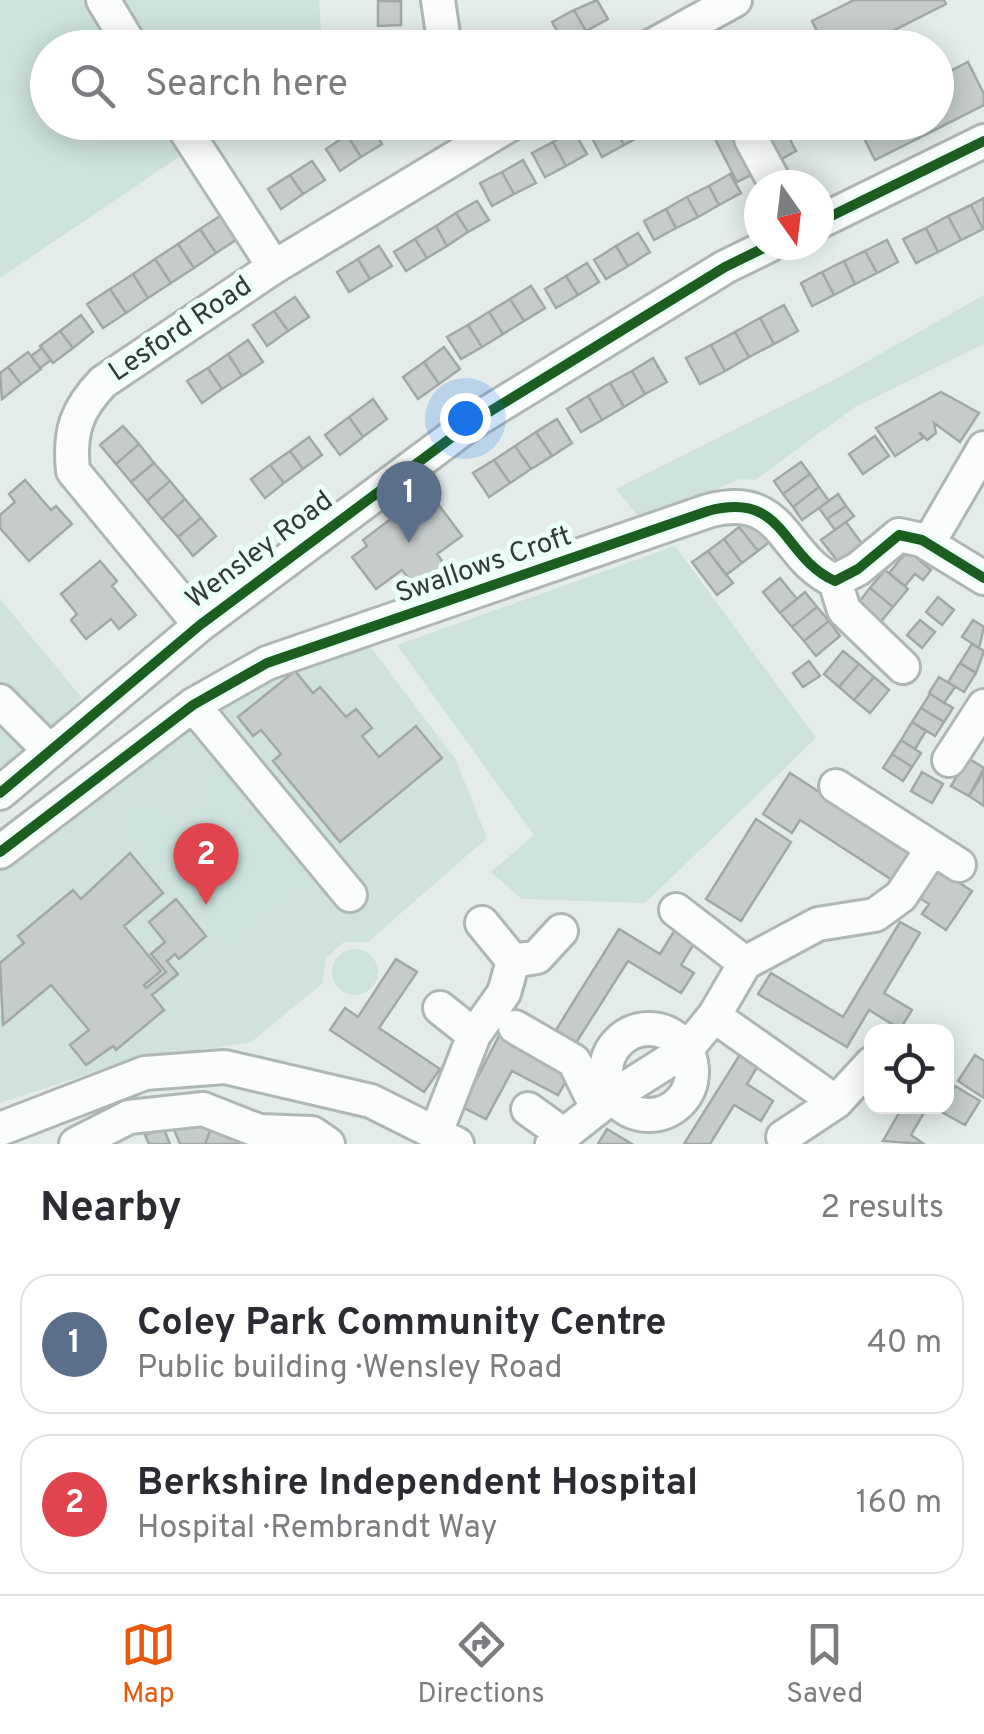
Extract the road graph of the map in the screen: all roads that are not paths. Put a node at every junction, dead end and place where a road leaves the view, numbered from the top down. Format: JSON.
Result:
{"nodes":[{"id":1,"x":102,"y":0,"type":"edge"},
{"id":2,"x":438,"y":0,"type":"edge"},
{"id":3,"x":735,"y":0,"type":"edge"},
{"id":4,"x":121,"y":30,"type":"edge"},
{"id":5,"x":442,"y":30,"type":"edge"},
{"id":6,"x":681,"y":30,"type":"edge"},
{"id":7,"x":192,"y":140,"type":"edge"},
{"id":8,"x":475,"y":140,"type":"edge"},
{"id":9,"x":753,"y":140,"type":"edge"},
{"id":10,"x":984,"y":141,"type":"edge"},
{"id":11,"x":768,"y":170,"type":"edge"},
{"id":12,"x":834,"y":215,"type":"edge"},
{"id":13,"x":744,"y":257,"type":"edge"},
{"id":14,"x":274,"y":267,"type":"junction"},
{"id":15,"x":984,"y":448,"type":"edge"},
{"id":16,"x":928,"y":544,"type":"junction"},
{"id":17,"x":984,"y":578,"type":"edge"},
{"id":18,"x":835,"y":581,"type":"junction"},
{"id":19,"x":200,"y":625,"type":"junction"},
{"id":20,"x":903,"y":667,"type":"dead end"},
{"id":21,"x":0,"y":701,"type":"edge"},
{"id":22,"x":193,"y":705,"type":"junction"},
{"id":23,"x":980,"y":722,"type":"edge"},
{"id":24,"x":50,"y":751,"type":"junction"},
{"id":25,"x":949,"y":760,"type":"dead end"},
{"id":26,"x":836,"y":786,"type":"dead end"},
{"id":27,"x":0,"y":793,"type":"edge"},
{"id":28,"x":0,"y":852,"type":"edge"},
{"id":29,"x":350,"y":894,"type":"dead end"},
{"id":30,"x":676,"y":910,"type":"dead end"},
{"id":31,"x":482,"y":922,"type":"dead end"},
{"id":32,"x":561,"y":930,"type":"dead end"},
{"id":33,"x":513,"y":962,"type":"junction"},
{"id":34,"x":745,"y":962,"type":"junction"},
{"id":35,"x":440,"y":1008,"type":"dead end"},
{"id":36,"x":725,"y":1023,"type":"junction"},
{"id":37,"x":515,"y":1027,"type":"dead end"},
{"id":38,"x":474,"y":1035,"type":"junction"},
{"id":39,"x":686,"y":1050,"type":"junction"},
{"id":40,"x":864,"y":1072,"type":"edge"},
{"id":41,"x":605,"y":1102,"type":"junction"},
{"id":42,"x":836,"y":1102,"type":"junction"},
{"id":43,"x":528,"y":1109,"type":"dead end"},
{"id":44,"x":0,"y":1129,"type":"edge"},
{"id":45,"x":783,"y":1137,"type":"dead end"},
{"id":46,"x":446,"y":1139,"type":"edge"},
{"id":47,"x":558,"y":1139,"type":"edge"},
{"id":48,"x":76,"y":1144,"type":"edge"},
{"id":49,"x":328,"y":1144,"type":"edge"}],
"edges":[{"from":1,"to":4,"type":"street"},
{"from":2,"to":5,"type":"street"},
{"from":3,"to":6,"type":"street"},
{"from":7,"to":14,"type":"street"},
{"from":8,"to":14,"type":"street","name":"Lesford Road"},
{"from":9,"to":11,"type":"street"},
{"from":10,"to":12,"type":"street"},
{"from":13,"to":19,"type":"street","name":"Wensley Road"},
{"from":14,"to":19,"type":"street","name":"Lesford Road"},
{"from":15,"to":16,"type":"street"},
{"from":16,"to":17,"type":"street"},
{"from":16,"to":18,"type":"street"},
{"from":18,"to":20,"type":"street"},
{"from":18,"to":22,"type":"street","name":"Swallows Croft"},
{"from":19,"to":24,"type":"street","name":"Wensley Road"},
{"from":21,"to":24,"type":"street"},
{"from":22,"to":28,"type":"street","name":"Swallows Croft"},
{"from":22,"to":29,"type":"street"},
{"from":23,"to":25,"type":"street"},
{"from":24,"to":27,"type":"street","name":"Wensley Road"},
{"from":26,"to":34,"type":"street"},
{"from":30,"to":34,"type":"street"},
{"from":31,"to":33,"type":"street"},
{"from":32,"to":33,"type":"street"},
{"from":33,"to":38,"type":"street"},
{"from":34,"to":36,"type":"street"},
{"from":35,"to":38,"type":"street"},
{"from":36,"to":39,"type":"street"},
{"from":36,"to":42,"type":"street"},
{"from":37,"to":41,"type":"street"},
{"from":38,"to":46,"type":"street"},
{"from":39,"to":41,"type":"street"},
{"from":39,"to":41,"type":"street"},
{"from":40,"to":42,"type":"street"},
{"from":41,"to":47,"type":"street"},
{"from":42,"to":45,"type":"street"},
{"from":43,"to":47,"type":"street"},
{"from":44,"to":46,"type":"street"},
{"from":48,"to":49,"type":"street"}]}
